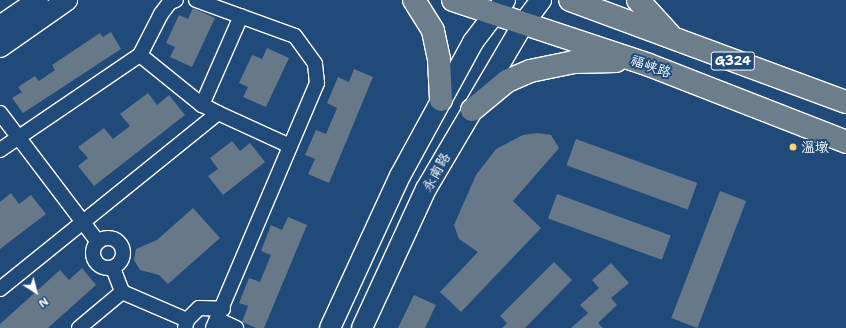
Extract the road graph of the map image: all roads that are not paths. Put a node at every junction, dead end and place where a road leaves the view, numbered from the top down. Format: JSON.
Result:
{"nodes":[{"id":1,"x":38,"y":0,"type":"edge"},
{"id":2,"x":66,"y":0,"type":"edge"},
{"id":3,"x":176,"y":0,"type":"edge"},
{"id":4,"x":196,"y":0,"type":"edge"},
{"id":5,"x":414,"y":0,"type":"edge"},
{"id":6,"x":453,"y":0,"type":"edge"},
{"id":7,"x":541,"y":0,"type":"edge"},
{"id":8,"x":570,"y":0,"type":"edge"},
{"id":9,"x":638,"y":0,"type":"edge"},
{"id":10,"x":498,"y":6,"type":"edge"},
{"id":11,"x":241,"y":16,"type":"junction"},
{"id":12,"x":523,"y":24,"type":"junction"},
{"id":13,"x":0,"y":26,"type":"edge"},
{"id":14,"x":674,"y":39,"type":"junction"},
{"id":15,"x":0,"y":47,"type":"edge"},
{"id":16,"x":702,"y":50,"type":"junction"},
{"id":17,"x":140,"y":55,"type":"junction"},
{"id":18,"x":649,"y":65,"type":"junction"},
{"id":19,"x":691,"y":81,"type":"junction"},
{"id":20,"x":441,"y":100,"type":"junction"},
{"id":21,"x":846,"y":102,"type":"edge"},
{"id":22,"x":202,"y":105,"type":"junction"},
{"id":23,"x":472,"y":110,"type":"junction"},
{"id":24,"x":218,"y":112,"type":"junction"},
{"id":25,"x":0,"y":114,"type":"edge"},
{"id":26,"x":17,"y":138,"type":"junction"},
{"id":27,"x":846,"y":142,"type":"edge"},
{"id":28,"x":290,"y":146,"type":"junction"},
{"id":29,"x":0,"y":150,"type":"edge"},
{"id":30,"x":82,"y":222,"type":"junction"},
{"id":31,"x":98,"y":242,"type":"junction"},
{"id":32,"x":114,"y":268,"type":"junction"},
{"id":33,"x":0,"y":289,"type":"edge"},
{"id":34,"x":122,"y":292,"type":"junction"},
{"id":35,"x":218,"y":319,"type":"edge"},
{"id":36,"x":186,"y":324,"type":"edge"},
{"id":37,"x":79,"y":328,"type":"edge"},
{"id":38,"x":236,"y":328,"type":"edge"},
{"id":39,"x":330,"y":328,"type":"edge"},
{"id":40,"x":362,"y":328,"type":"edge"}],
"edges":[{"from":1,"to":13,"type":"main road"},
{"from":2,"to":15,"type":"main road"},
{"from":3,"to":17,"type":"street"},
{"from":4,"to":11,"type":"street"},
{"from":5,"to":20,"type":"highway"},
{"from":6,"to":10,"type":"highway","name":"福峡路","number":"G324"},
{"from":7,"to":12,"type":"main road","name":"永南路"},
{"from":8,"to":14,"type":"highway","number":"G324"},
{"from":9,"to":14,"type":"highway"},
{"from":10,"to":12,"type":"highway","name":"福峡路","number":"G324"},
{"from":10,"to":20,"type":"main road"},
{"from":11,"to":22,"type":"street"},
{"from":11,"to":28,"type":"street"},
{"from":12,"to":18,"type":"highway","name":"福峡路","number":"G324"},
{"from":12,"to":23,"type":"main road","name":"永南路"},
{"from":14,"to":16,"type":"highway","number":"G324"},
{"from":16,"to":19,"type":"highway"},
{"from":16,"to":21,"type":"highway","number":"G324"},
{"from":17,"to":22,"type":"street"},
{"from":17,"to":26,"type":"street"},
{"from":18,"to":19,"type":"highway","name":"福峡路","number":"G324"},
{"from":18,"to":23,"type":"highway"},
{"from":19,"to":27,"type":"highway","name":"福峡路","number":"G324"},
{"from":20,"to":39,"type":"main road"},
{"from":22,"to":24,"type":"street"},
{"from":23,"to":40,"type":"main road","name":"永南路"},
{"from":24,"to":28,"type":"street"},
{"from":24,"to":30,"type":"street"},
{"from":25,"to":26,"type":"street"},
{"from":26,"to":29,"type":"street"},
{"from":26,"to":30,"type":"street"},
{"from":28,"to":35,"type":"street"},
{"from":30,"to":31,"type":"street"},
{"from":30,"to":33,"type":"street"},
{"from":31,"to":32,"type":"street"},
{"from":31,"to":32,"type":"street"},
{"from":32,"to":34,"type":"street"},
{"from":34,"to":36,"type":"street"},
{"from":34,"to":37,"type":"street"},
{"from":35,"to":36,"type":"street"},
{"from":35,"to":38,"type":"street"}]}
